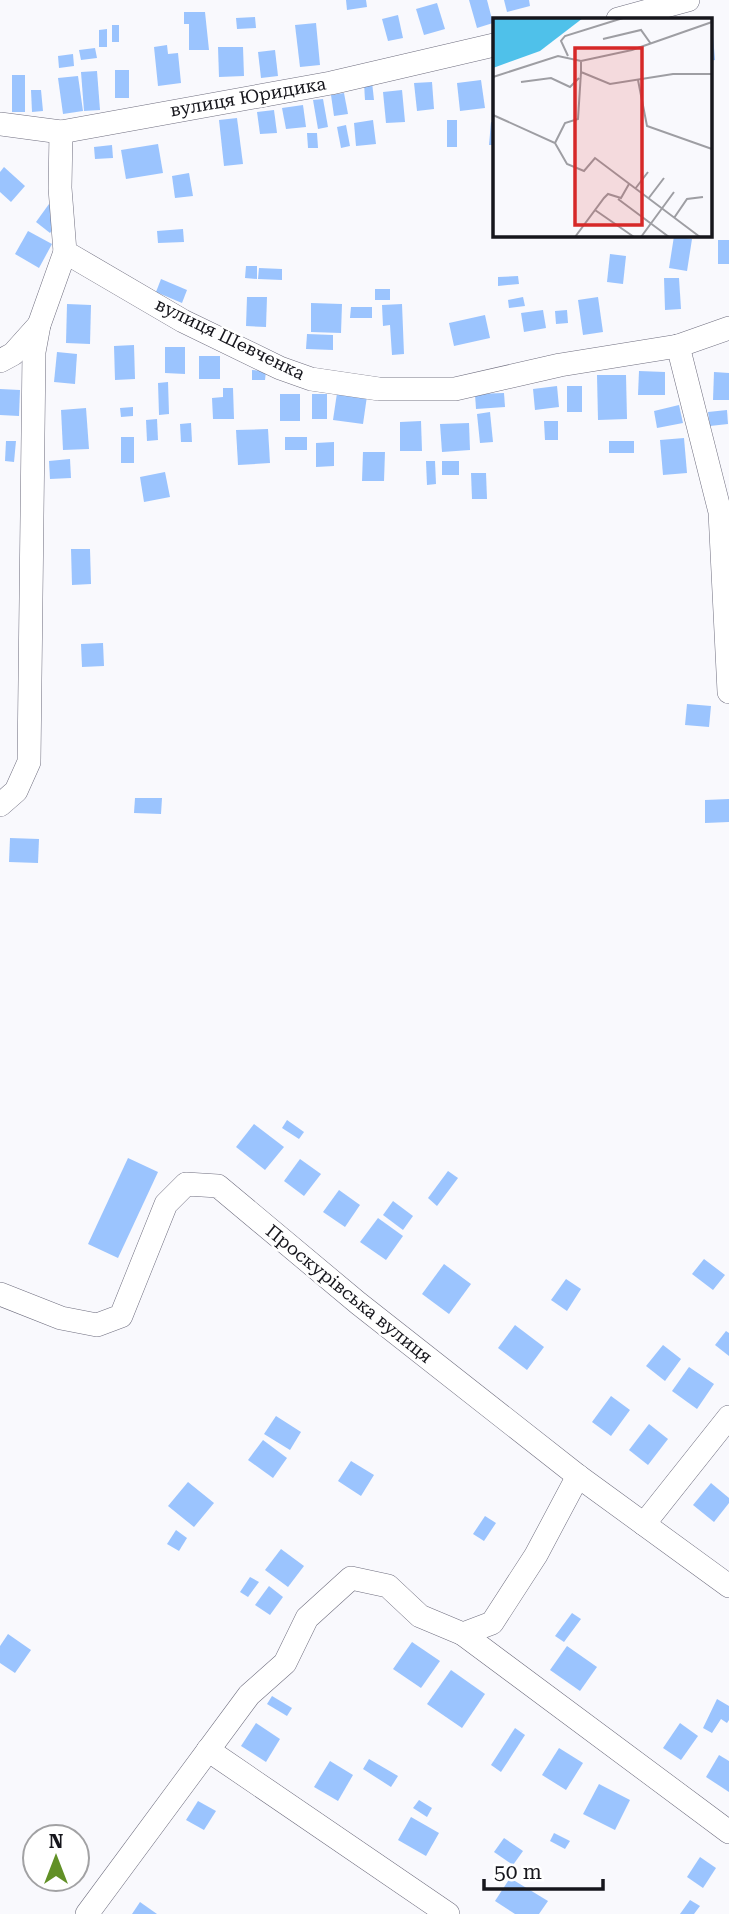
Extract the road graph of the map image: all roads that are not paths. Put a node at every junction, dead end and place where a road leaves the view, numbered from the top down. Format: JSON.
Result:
{"nodes":[{"id":1,"x":688,"y":0,"type":"edge"},
{"id":2,"x":622,"y":18,"type":"edge"},
{"id":3,"x":493,"y":45,"type":"edge"},
{"id":4,"x":0,"y":124,"type":"edge"},
{"id":5,"x":61,"y":132,"type":"junction"},
{"id":6,"x":65,"y":252,"type":"junction"},
{"id":7,"x":39,"y":326,"type":"junction"},
{"id":8,"x":729,"y":328,"type":"edge"},
{"id":9,"x":678,"y":345,"type":"junction"},
{"id":10,"x":0,"y":361,"type":"edge"},
{"id":11,"x":729,"y":692,"type":"edge"},
{"id":12,"x":0,"y":805,"type":"edge"},
{"id":13,"x":0,"y":1294,"type":"edge"},
{"id":14,"x":729,"y":1417,"type":"edge"},
{"id":15,"x":578,"y":1476,"type":"junction"},
{"id":16,"x":645,"y":1524,"type":"junction"},
{"id":17,"x":729,"y":1586,"type":"edge"},
{"id":18,"x":463,"y":1634,"type":"junction"},
{"id":19,"x":208,"y":1750,"type":"junction"},
{"id":20,"x":729,"y":1832,"type":"edge"},
{"id":21,"x":88,"y":1914,"type":"edge"},
{"id":22,"x":448,"y":1914,"type":"edge"}],
"edges":[{"from":1,"to":2,"type":"street"},
{"from":3,"to":5,"type":"street","name":"вулиця Юридика"},
{"from":4,"to":5,"type":"street","name":"вулиця Юридика"},
{"from":5,"to":6,"type":"street"},
{"from":6,"to":7,"type":"street"},
{"from":6,"to":9,"type":"street","name":"вулиця Шевченка"},
{"from":7,"to":10,"type":"street"},
{"from":7,"to":12,"type":"street"},
{"from":8,"to":9,"type":"street","name":"вулиця Шевченка"},
{"from":9,"to":11,"type":"street"},
{"from":13,"to":15,"type":"street","name":"Проскурівська вулиця"},
{"from":14,"to":16,"type":"street"},
{"from":15,"to":16,"type":"street","name":"Проскурівська вулиця"},
{"from":15,"to":18,"type":"street"},
{"from":16,"to":17,"type":"street","name":"Проскурівська вулиця"},
{"from":18,"to":19,"type":"street"},
{"from":18,"to":20,"type":"street"},
{"from":19,"to":21,"type":"street"},
{"from":19,"to":22,"type":"street"}]}
